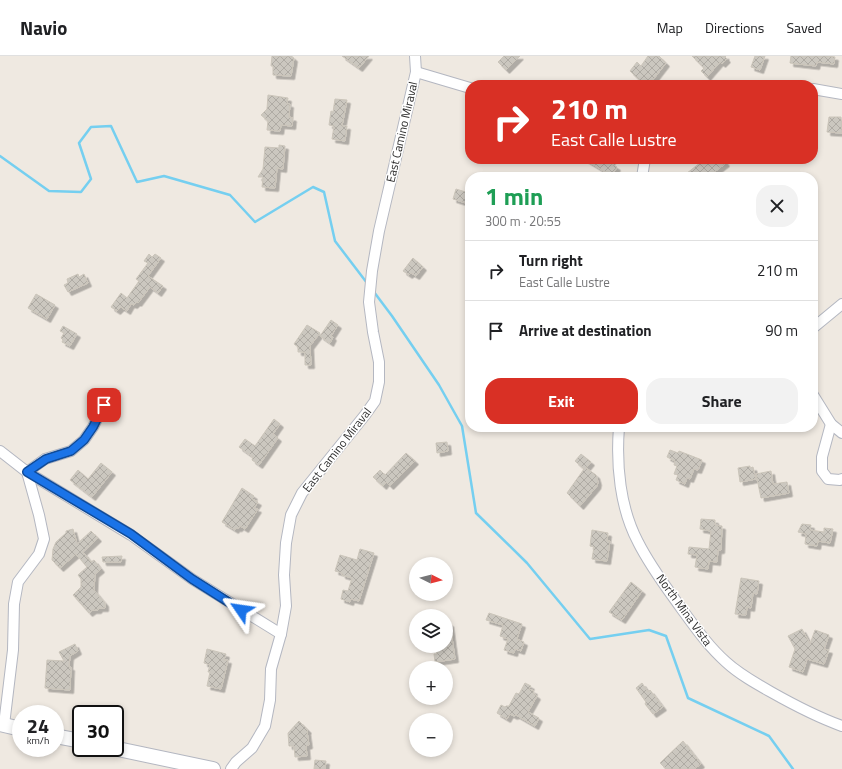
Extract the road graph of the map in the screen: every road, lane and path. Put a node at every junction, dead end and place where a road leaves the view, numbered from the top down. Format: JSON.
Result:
{"nodes":[{"id":1,"x":414,"y":56,"type":"edge"},
{"id":2,"x":416,"y":72,"type":"junction"},
{"id":3,"x":465,"y":87,"type":"edge"},
{"id":4,"x":818,"y":89,"type":"edge"},
{"id":5,"x":842,"y":94,"type":"edge"},
{"id":6,"x":842,"y":304,"type":"edge"},
{"id":7,"x":818,"y":324,"type":"edge"},
{"id":8,"x":818,"y":403,"type":"edge"},
{"id":9,"x":104,"y":405,"type":"dead end"},
{"id":10,"x":831,"y":424,"type":"junction"},
{"id":11,"x":619,"y":432,"type":"edge"},
{"id":12,"x":842,"y":432,"type":"edge"},
{"id":13,"x":0,"y":451,"type":"edge"},
{"id":14,"x":27,"y":472,"type":"junction"},
{"id":15,"x":842,"y":479,"type":"edge"},
{"id":16,"x":281,"y":634,"type":"junction"},
{"id":17,"x":2,"y":725,"type":"edge"},
{"id":18,"x":842,"y":726,"type":"edge"},
{"id":19,"x":12,"y":727,"type":"edge"},
{"id":20,"x":124,"y":750,"type":"edge"},
{"id":21,"x":213,"y":769,"type":"edge"},
{"id":22,"x":231,"y":769,"type":"edge"}],
"edges":[{"from":1,"to":2,"type":"street"},
{"from":2,"to":3,"type":"street"},
{"from":2,"to":16,"type":"street","name":"East Camino Miraval"},
{"from":4,"to":5,"type":"street"},
{"from":6,"to":7,"type":"street"},
{"from":8,"to":10,"type":"street"},
{"from":9,"to":14,"type":"street"},
{"from":10,"to":12,"type":"street"},
{"from":10,"to":15,"type":"street"},
{"from":11,"to":18,"type":"street","name":"North Mina Vista"},
{"from":13,"to":14,"type":"street"},
{"from":14,"to":16,"type":"street"},
{"from":14,"to":17,"type":"street"},
{"from":16,"to":22,"type":"street","name":"East Camino Miraval"},
{"from":17,"to":19,"type":"main road"},
{"from":20,"to":21,"type":"main road"}]}
